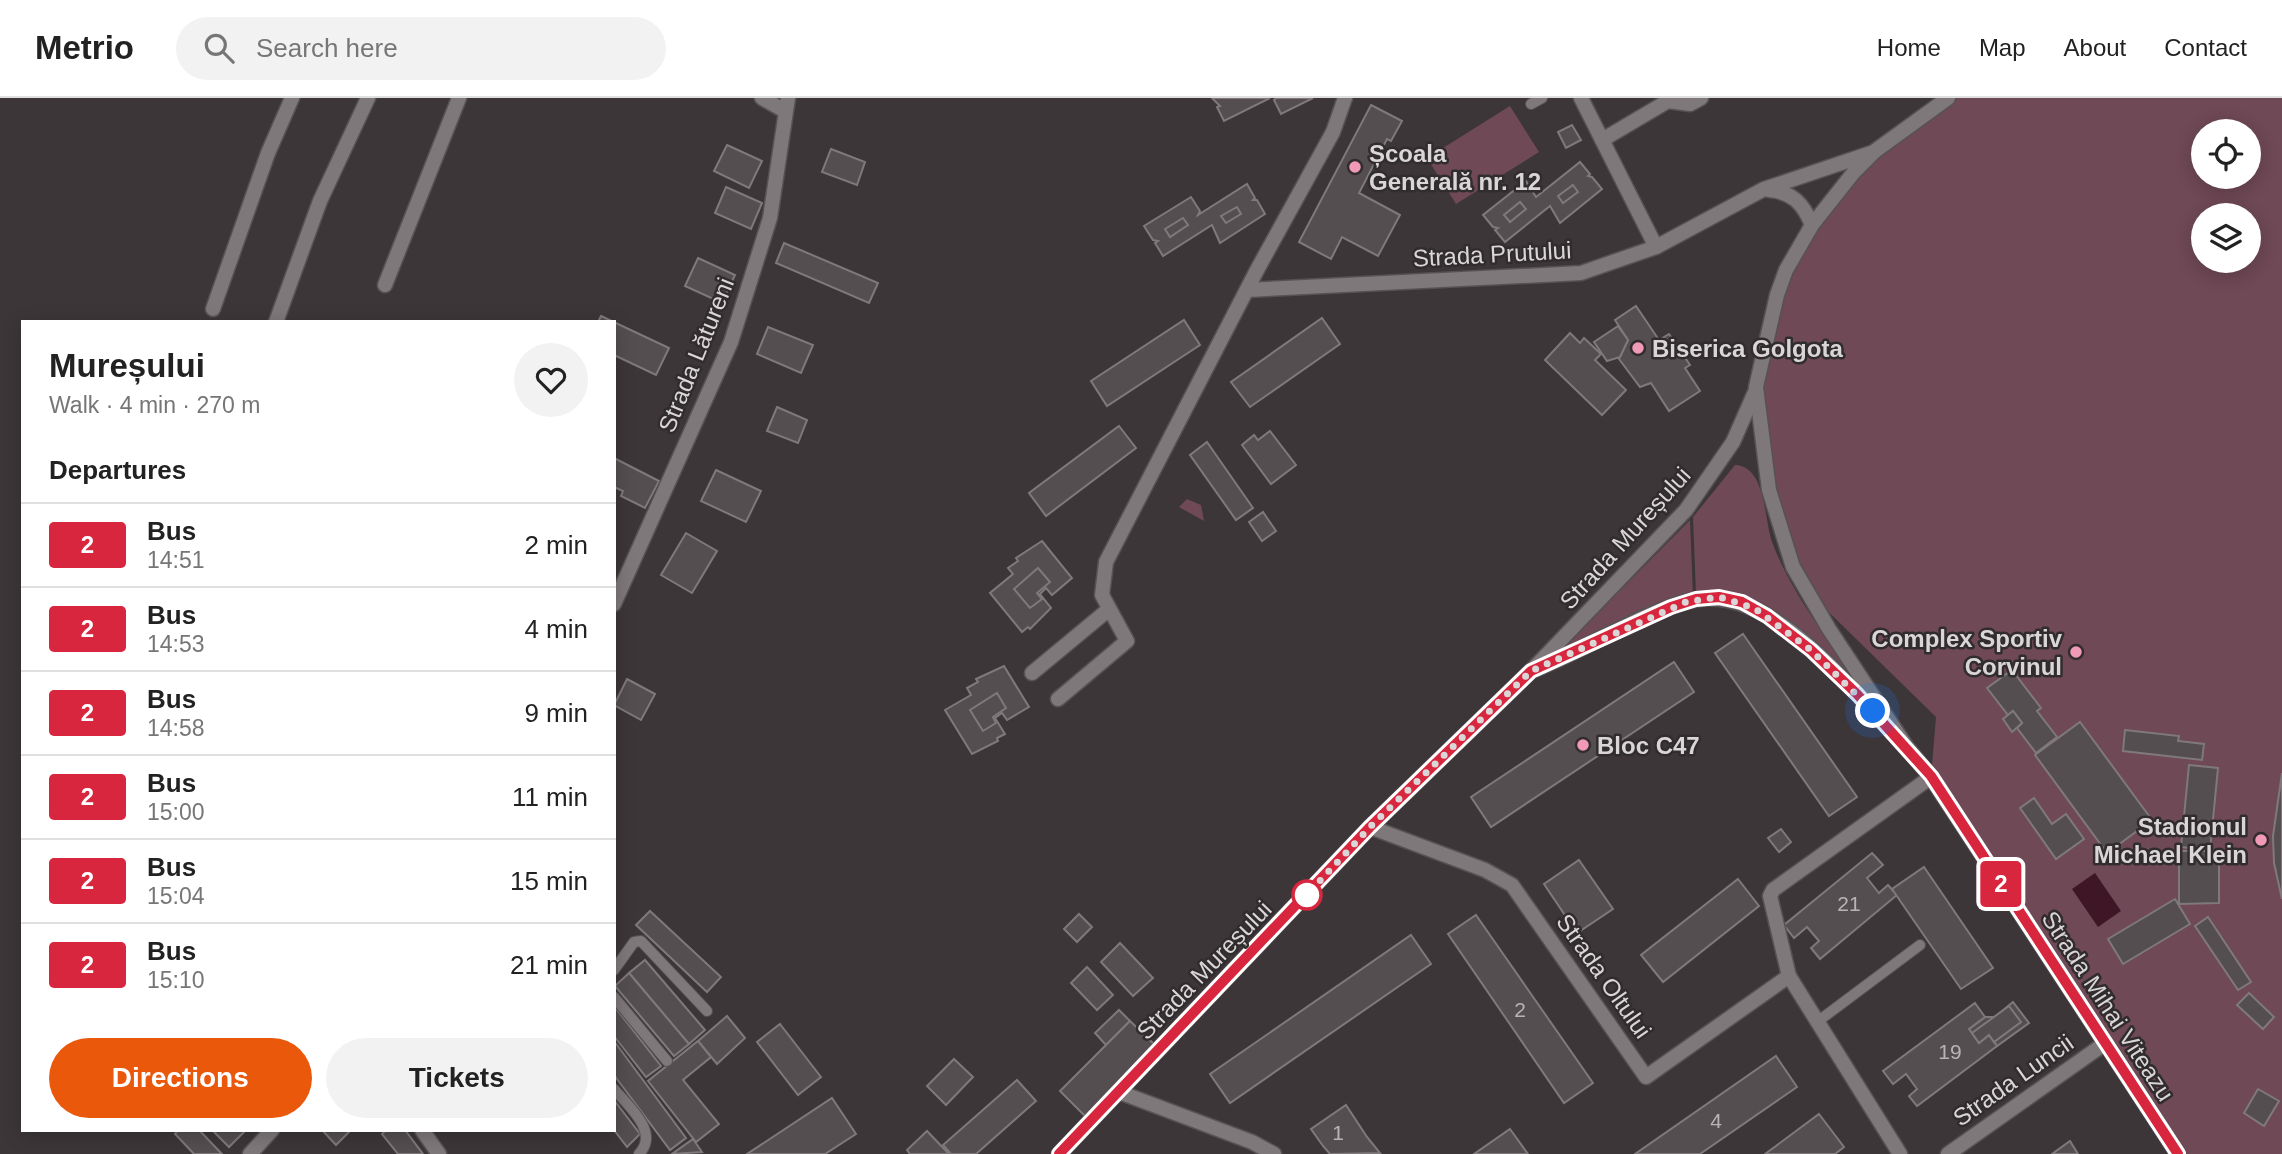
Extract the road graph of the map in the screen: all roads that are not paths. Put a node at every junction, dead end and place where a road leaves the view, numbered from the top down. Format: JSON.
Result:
{"nodes":[{"id":1,"x":292,"y":98,"type":"edge"},
{"id":2,"x":368,"y":98,"type":"edge"},
{"id":3,"x":459,"y":98,"type":"edge"},
{"id":4,"x":762,"y":98,"type":"edge"},
{"id":5,"x":1345,"y":98,"type":"edge"},
{"id":6,"x":1542,"y":98,"type":"edge"},
{"id":7,"x":1581,"y":98,"type":"edge"},
{"id":8,"x":1701,"y":98,"type":"edge"},
{"id":9,"x":1948,"y":98,"type":"edge"},
{"id":10,"x":1531,"y":104,"type":"dead end"},
{"id":11,"x":786,"y":105,"type":"edge"},
{"id":12,"x":1602,"y":140,"type":"junction"},
{"id":13,"x":1875,"y":151,"type":"junction"},
{"id":14,"x":1764,"y":189,"type":"junction"},
{"id":15,"x":1812,"y":225,"type":"junction"},
{"id":16,"x":1656,"y":247,"type":"junction"},
{"id":17,"x":385,"y":285,"type":"dead end"},
{"id":18,"x":1247,"y":290,"type":"junction"},
{"id":19,"x":214,"y":309,"type":"dead end"},
{"id":20,"x":277,"y":320,"type":"edge"},
{"id":21,"x":1756,"y":387,"type":"junction"},
{"id":22,"x":616,"y":600,"type":"edge"},
{"id":23,"x":1108,"y":610,"type":"junction"},
{"id":24,"x":1531,"y":671,"type":"junction"},
{"id":25,"x":1032,"y":673,"type":"dead end"},
{"id":26,"x":1058,"y":699,"type":"dead end"},
{"id":27,"x":1906,"y":746,"type":"junction"},
{"id":28,"x":1931,"y":776,"type":"junction"},
{"id":29,"x":1370,"y":827,"type":"junction"},
{"id":30,"x":1920,"y":945,"type":"dead end"},
{"id":31,"x":616,"y":967,"type":"edge"},
{"id":32,"x":1789,"y":976,"type":"junction"},
{"id":33,"x":616,"y":999,"type":"edge"},
{"id":34,"x":707,"y":1011,"type":"dead end"},
{"id":35,"x":1817,"y":1022,"type":"junction"},
{"id":36,"x":2104,"y":1044,"type":"junction"},
{"id":37,"x":667,"y":1061,"type":"dead end"},
{"id":38,"x":616,"y":1091,"type":"edge"},
{"id":39,"x":1119,"y":1092,"type":"junction"},
{"id":40,"x":270,"y":1132,"type":"edge"},
{"id":41,"x":423,"y":1132,"type":"edge"},
{"id":42,"x":250,"y":1154,"type":"edge"},
{"id":43,"x":439,"y":1154,"type":"edge"},
{"id":44,"x":639,"y":1154,"type":"edge"},
{"id":45,"x":1059,"y":1154,"type":"edge"},
{"id":46,"x":1274,"y":1154,"type":"edge"},
{"id":47,"x":1900,"y":1154,"type":"edge"},
{"id":48,"x":1948,"y":1154,"type":"edge"},
{"id":49,"x":2178,"y":1154,"type":"edge"}],
"edges":[{"from":1,"to":19,"type":"street"},
{"from":2,"to":20,"type":"street"},
{"from":3,"to":17,"type":"street"},
{"from":4,"to":11,"type":"street","name":"Strada Lătureni"},
{"from":5,"to":18,"type":"street"},
{"from":6,"to":10,"type":"lane"},
{"from":7,"to":12,"type":"street"},
{"from":8,"to":12,"type":"street"},
{"from":9,"to":13,"type":"street","name":"Strada Mihai Viteazu"},
{"from":11,"to":22,"type":"street","name":"Strada Lătureni"},
{"from":12,"to":16,"type":"street"},
{"from":13,"to":14,"type":"street","name":"Strada Prutului"},
{"from":13,"to":15,"type":"street","name":"Strada Mihai Viteazu"},
{"from":14,"to":15,"type":"street"},
{"from":14,"to":16,"type":"street","name":"Strada Prutului"},
{"from":15,"to":21,"type":"street","name":"Strada Mihai Viteazu"},
{"from":16,"to":18,"type":"street","name":"Strada Prutului"},
{"from":18,"to":23,"type":"street"},
{"from":21,"to":24,"type":"street","name":"Strada Mureșului"},
{"from":21,"to":27,"type":"street","name":"Strada Mihai Viteazu"},
{"from":23,"to":25,"type":"street"},
{"from":23,"to":26,"type":"street"},
{"from":24,"to":27,"type":"street","name":"Strada Mureșului"},
{"from":24,"to":29,"type":"street","name":"Strada Mureșului"},
{"from":27,"to":28,"type":"street","name":"Strada Mihai Viteazu"},
{"from":28,"to":32,"type":"street"},
{"from":28,"to":36,"type":"street","name":"Strada Mihai Viteazu"},
{"from":29,"to":32,"type":"street","name":"Strada Oltului"},
{"from":29,"to":39,"type":"street","name":"Strada Mureșului"},
{"from":30,"to":35,"type":"lane"},
{"from":31,"to":34,"type":"lane"},
{"from":32,"to":35,"type":"street"},
{"from":33,"to":37,"type":"lane"},
{"from":35,"to":47,"type":"street"},
{"from":36,"to":48,"type":"street","name":"Strada Luncii"},
{"from":36,"to":49,"type":"street","name":"Strada Mihai Viteazu"},
{"from":38,"to":44,"type":"lane"},
{"from":39,"to":45,"type":"street","name":"Strada Mureșului"},
{"from":39,"to":46,"type":"street"},
{"from":40,"to":42,"type":"street"},
{"from":41,"to":43,"type":"street"}]}
